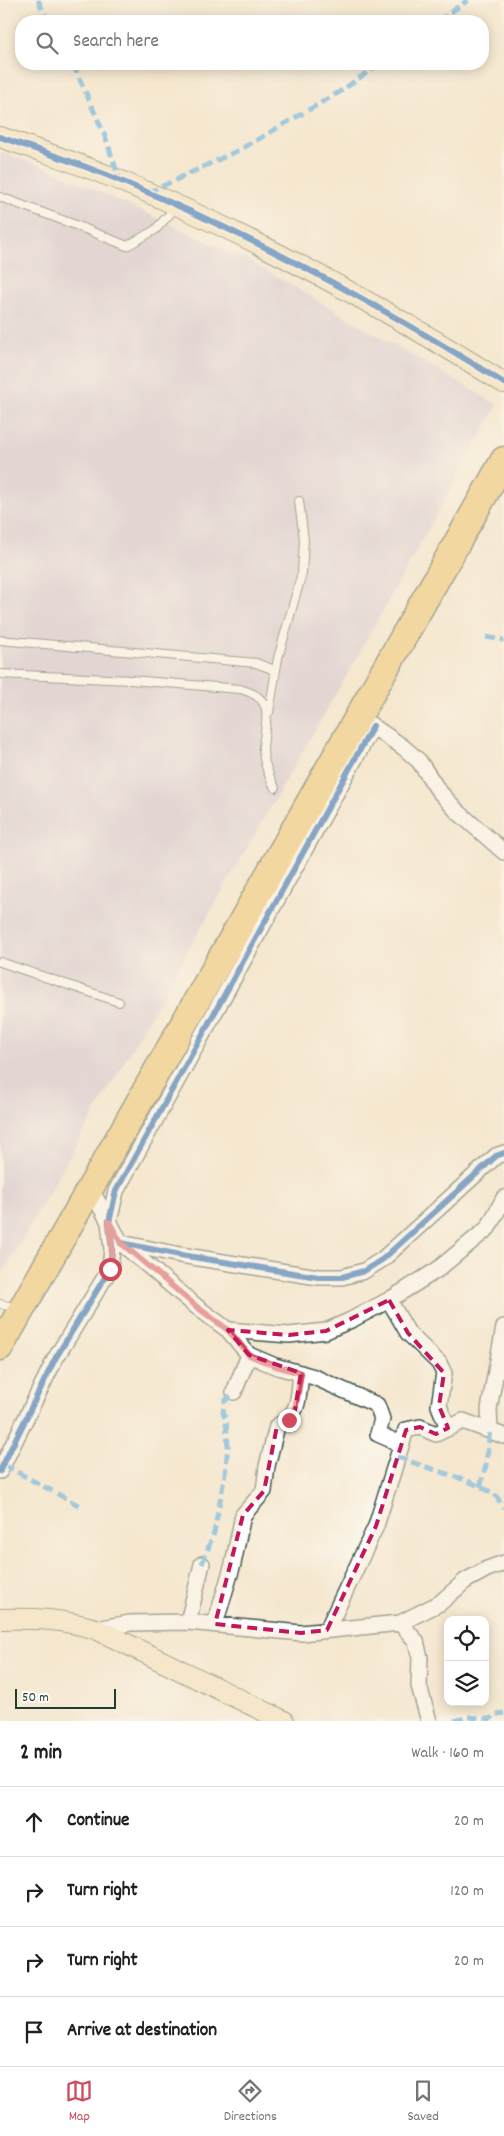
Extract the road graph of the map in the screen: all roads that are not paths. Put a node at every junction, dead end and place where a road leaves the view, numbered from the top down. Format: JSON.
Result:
{"nodes":[{"id":1,"x":0,"y":137,"type":"edge"},
{"id":2,"x":0,"y":197,"type":"edge"},
{"id":3,"x":177,"y":206,"type":"junction"},
{"id":4,"x":504,"y":383,"type":"edge"},
{"id":5,"x":504,"y":460,"type":"edge"},
{"id":6,"x":299,"y":501,"type":"dead end"},
{"id":7,"x":0,"y":640,"type":"edge"},
{"id":8,"x":0,"y":674,"type":"edge"},
{"id":9,"x":275,"y":676,"type":"junction"},
{"id":10,"x":268,"y":714,"type":"junction"},
{"id":11,"x":365,"y":722,"type":"junction"},
{"id":12,"x":275,"y":788,"type":"dead end"},
{"id":13,"x":504,"y":852,"type":"edge"},
{"id":14,"x":0,"y":962,"type":"edge"},
{"id":15,"x":120,"y":1002,"type":"dead end"},
{"id":16,"x":504,"y":1152,"type":"edge"},
{"id":17,"x":90,"y":1188,"type":"junction"},
{"id":18,"x":504,"y":1198,"type":"edge"},
{"id":19,"x":109,"y":1222,"type":"junction"},
{"id":20,"x":504,"y":1226,"type":"edge"},
{"id":21,"x":488,"y":1228,"type":"junction"},
{"id":22,"x":121,"y":1243,"type":"junction"},
{"id":23,"x":389,"y":1300,"type":"junction"},
{"id":24,"x":11,"y":1307,"type":"edge"},
{"id":25,"x":504,"y":1327,"type":"edge"},
{"id":26,"x":228,"y":1330,"type":"junction"},
{"id":27,"x":0,"y":1346,"type":"edge"},
{"id":28,"x":249,"y":1355,"type":"junction"},
{"id":29,"x":301,"y":1373,"type":"junction"},
{"id":30,"x":234,"y":1392,"type":"dead end"},
{"id":31,"x":448,"y":1428,"type":"junction"},
{"id":32,"x":497,"y":1433,"type":"edge"},
{"id":33,"x":401,"y":1444,"type":"junction"},
{"id":34,"x":0,"y":1471,"type":"edge"},
{"id":35,"x":504,"y":1563,"type":"edge"},
{"id":36,"x":202,"y":1564,"type":"dead end"},
{"id":37,"x":0,"y":1620,"type":"edge"},
{"id":38,"x":188,"y":1622,"type":"junction"},
{"id":39,"x":400,"y":1623,"type":"junction"},
{"id":40,"x":215,"y":1624,"type":"junction"},
{"id":41,"x":96,"y":1629,"type":"junction"},
{"id":42,"x":327,"y":1630,"type":"junction"},
{"id":43,"x":284,"y":1721,"type":"edge"},
{"id":44,"x":429,"y":1721,"type":"edge"}],
"edges":[{"from":1,"to":3,"type":"street"},
{"from":2,"to":3,"type":"lane"},
{"from":3,"to":4,"type":"street"},
{"from":5,"to":11,"type":"highway"},
{"from":6,"to":9,"type":"lane"},
{"from":7,"to":9,"type":"lane"},
{"from":8,"to":10,"type":"lane"},
{"from":9,"to":10,"type":"lane"},
{"from":10,"to":12,"type":"lane"},
{"from":11,"to":13,"type":"street"},
{"from":11,"to":17,"type":"highway"},
{"from":11,"to":19,"type":"street"},
{"from":14,"to":15,"type":"lane"},
{"from":16,"to":22,"type":"street"},
{"from":17,"to":19,"type":"street"},
{"from":17,"to":24,"type":"highway"},
{"from":18,"to":21,"type":"street"},
{"from":19,"to":22,"type":"street"},
{"from":19,"to":34,"type":"street"},
{"from":20,"to":21,"type":"street"},
{"from":21,"to":23,"type":"street"},
{"from":22,"to":26,"type":"street"},
{"from":23,"to":26,"type":"street"},
{"from":23,"to":31,"type":"street"},
{"from":24,"to":27,"type":"highway"},
{"from":25,"to":32,"type":"street"},
{"from":26,"to":28,"type":"street"},
{"from":28,"to":29,"type":"street"},
{"from":28,"to":30,"type":"street"},
{"from":29,"to":33,"type":"street"},
{"from":29,"to":40,"type":"street"},
{"from":31,"to":32,"type":"street"},
{"from":31,"to":33,"type":"street"},
{"from":33,"to":42,"type":"street"},
{"from":35,"to":39,"type":"street"},
{"from":36,"to":38,"type":"street"},
{"from":37,"to":41,"type":"street"},
{"from":38,"to":40,"type":"street"},
{"from":38,"to":41,"type":"street"},
{"from":39,"to":42,"type":"street"},
{"from":39,"to":44,"type":"street"},
{"from":40,"to":42,"type":"street"},
{"from":41,"to":43,"type":"street"}]}
